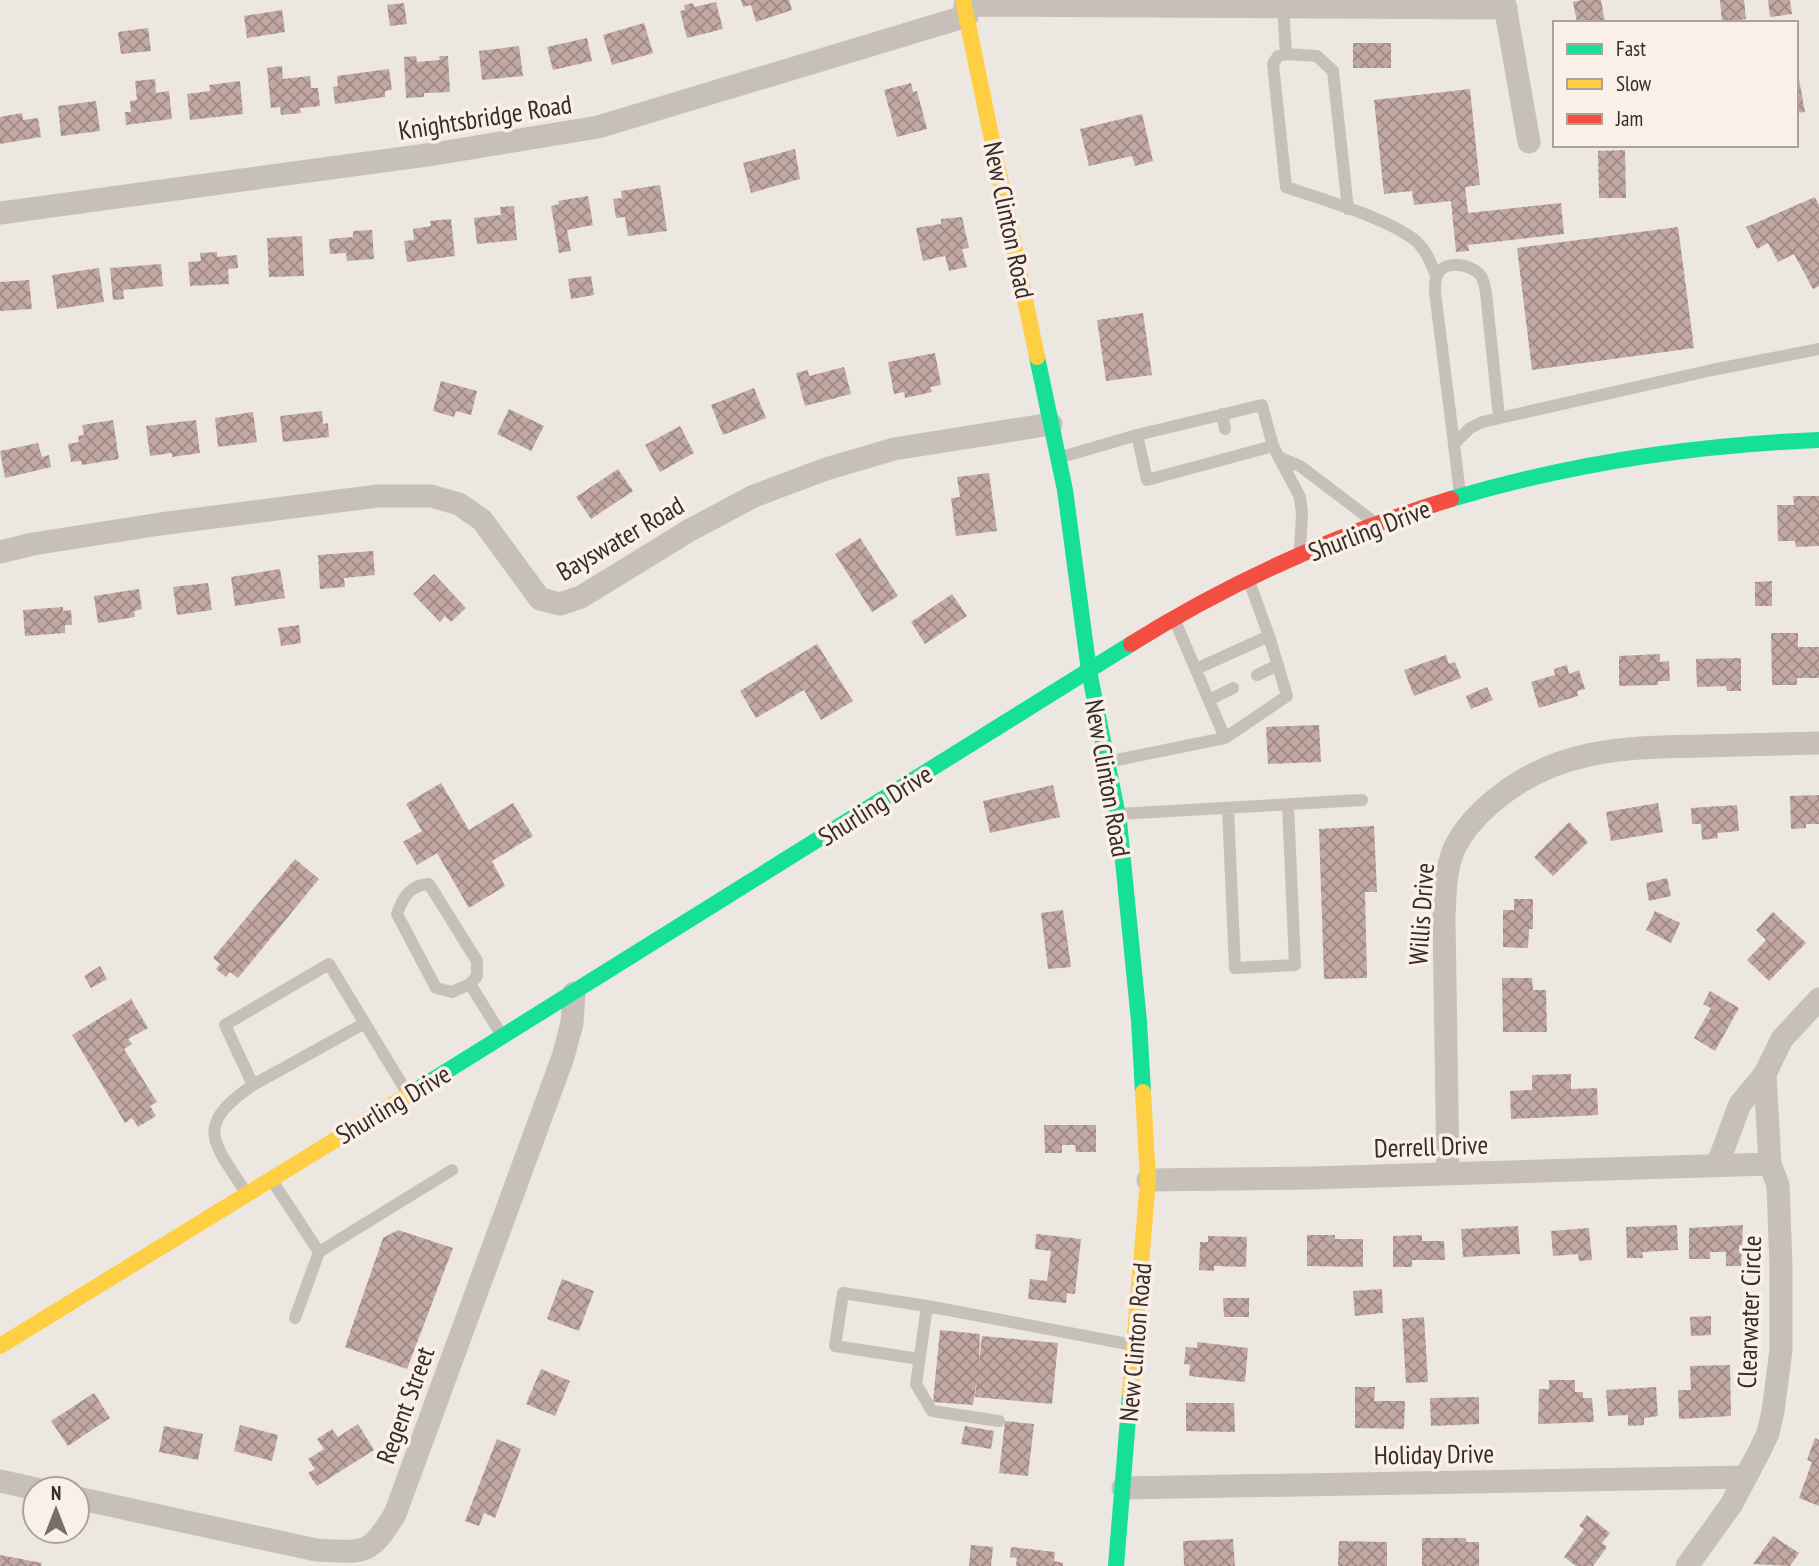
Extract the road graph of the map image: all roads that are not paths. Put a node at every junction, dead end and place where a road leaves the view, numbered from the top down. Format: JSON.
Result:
{"nodes":[{"id":1,"x":1505,"y":4,"type":"edge"},
{"id":2,"x":965,"y":7,"type":"edge"},
{"id":3,"x":1283,"y":7,"type":"junction"},
{"id":4,"x":1286,"y":54,"type":"junction"},
{"id":5,"x":1529,"y":142,"type":"dead end"},
{"id":6,"x":1348,"y":209,"type":"junction"},
{"id":7,"x":0,"y":213,"type":"edge"},
{"id":8,"x":1436,"y":275,"type":"junction"},
{"id":9,"x":1819,"y":349,"type":"edge"},
{"id":10,"x":1222,"y":414,"type":"junction"},
{"id":11,"x":1499,"y":417,"type":"junction"},
{"id":12,"x":1195,"y":421,"type":"junction"},
{"id":13,"x":1051,"y":424,"type":"junction"},
{"id":14,"x":1225,"y":429,"type":"dead end"},
{"id":15,"x":1198,"y":434,"type":"dead end"},
{"id":16,"x":1137,"y":435,"type":"junction"},
{"id":17,"x":1819,"y":440,"type":"edge"},
{"id":18,"x":1454,"y":444,"type":"junction"},
{"id":19,"x":1273,"y":446,"type":"junction"},
{"id":20,"x":1058,"y":458,"type":"junction"},
{"id":21,"x":1281,"y":458,"type":"junction"},
{"id":22,"x":1460,"y":498,"type":"junction"},
{"id":23,"x":1376,"y":524,"type":"junction"},
{"id":24,"x":0,"y":552,"type":"edge"},
{"id":25,"x":1299,"y":556,"type":"junction"},
{"id":26,"x":1248,"y":580,"type":"junction"},
{"id":27,"x":1174,"y":620,"type":"junction"},
{"id":28,"x":1269,"y":636,"type":"junction"},
{"id":29,"x":1278,"y":665,"type":"junction"},
{"id":30,"x":1196,"y":669,"type":"junction"},
{"id":31,"x":1089,"y":671,"type":"junction"},
{"id":32,"x":1257,"y":675,"type":"dead end"},
{"id":33,"x":1233,"y":688,"type":"dead end"},
{"id":34,"x":1209,"y":700,"type":"junction"},
{"id":35,"x":1225,"y":738,"type":"junction"},
{"id":36,"x":1819,"y":743,"type":"edge"},
{"id":37,"x":1107,"y":762,"type":"junction"},
{"id":38,"x":1362,"y":800,"type":"dead end"},
{"id":39,"x":1288,"y":805,"type":"junction"},
{"id":40,"x":1228,"y":808,"type":"junction"},
{"id":41,"x":1118,"y":814,"type":"junction"},
{"id":42,"x":470,"y":984,"type":"junction"},
{"id":43,"x":574,"y":993,"type":"junction"},
{"id":44,"x":1819,"y":999,"type":"edge"},
{"id":45,"x":365,"y":1023,"type":"junction"},
{"id":46,"x":503,"y":1037,"type":"junction"},
{"id":47,"x":1765,"y":1074,"type":"junction"},
{"id":48,"x":253,"y":1085,"type":"junction"},
{"id":49,"x":408,"y":1095,"type":"junction"},
{"id":50,"x":1770,"y":1164,"type":"junction"},
{"id":51,"x":1717,"y":1166,"type":"junction"},
{"id":52,"x":452,"y":1170,"type":"dead end"},
{"id":53,"x":1448,"y":1174,"type":"junction"},
{"id":54,"x":271,"y":1179,"type":"junction"},
{"id":55,"x":1148,"y":1180,"type":"junction"},
{"id":56,"x":247,"y":1194,"type":"junction"},
{"id":57,"x":320,"y":1252,"type":"junction"},
{"id":58,"x":927,"y":1306,"type":"junction"},
{"id":59,"x":295,"y":1318,"type":"dead end"},
{"id":60,"x":1135,"y":1345,"type":"junction"},
{"id":61,"x":0,"y":1346,"type":"edge"},
{"id":62,"x":919,"y":1359,"type":"junction"},
{"id":63,"x":999,"y":1421,"type":"dead end"},
{"id":64,"x":1746,"y":1477,"type":"junction"},
{"id":65,"x":0,"y":1481,"type":"edge"},
{"id":66,"x":21,"y":1486,"type":"edge"},
{"id":67,"x":1123,"y":1489,"type":"junction"},
{"id":68,"x":91,"y":1501,"type":"edge"},
{"id":69,"x":1116,"y":1566,"type":"edge"},
{"id":70,"x":1688,"y":1566,"type":"edge"}],
"edges":[{"from":1,"to":3,"type":"street","name":"Knightsbridge Road"},
{"from":1,"to":5,"type":"street"},
{"from":2,"to":3,"type":"street","name":"Knightsbridge Road"},
{"from":2,"to":7,"type":"street","name":"Knightsbridge Road"},
{"from":2,"to":13,"type":"main road","name":"New Clinton Road"},
{"from":3,"to":4,"type":"lane"},
{"from":4,"to":6,"type":"lane"},
{"from":4,"to":6,"type":"lane"},
{"from":6,"to":8,"type":"lane"},
{"from":8,"to":11,"type":"lane"},
{"from":8,"to":18,"type":"lane"},
{"from":9,"to":11,"type":"lane"},
{"from":10,"to":12,"type":"lane"},
{"from":10,"to":14,"type":"lane"},
{"from":10,"to":19,"type":"lane"},
{"from":11,"to":18,"type":"lane"},
{"from":12,"to":15,"type":"lane"},
{"from":12,"to":16,"type":"lane"},
{"from":13,"to":20,"type":"main road","name":"New Clinton Road"},
{"from":13,"to":24,"type":"street","name":"Bayswater Road"},
{"from":16,"to":19,"type":"lane"},
{"from":16,"to":20,"type":"lane"},
{"from":17,"to":22,"type":"main road","name":"Shurling Drive"},
{"from":18,"to":22,"type":"lane"},
{"from":19,"to":21,"type":"lane"},
{"from":20,"to":31,"type":"main road","name":"New Clinton Road"},
{"from":21,"to":23,"type":"lane"},
{"from":21,"to":25,"type":"lane"},
{"from":22,"to":23,"type":"main road","name":"Shurling Drive"},
{"from":23,"to":25,"type":"main road","name":"Shurling Drive"},
{"from":25,"to":26,"type":"main road","name":"Shurling Drive"},
{"from":26,"to":27,"type":"main road","name":"Shurling Drive"},
{"from":26,"to":28,"type":"lane"},
{"from":27,"to":30,"type":"lane"},
{"from":27,"to":31,"type":"main road","name":"Shurling Drive"},
{"from":28,"to":29,"type":"lane"},
{"from":28,"to":30,"type":"lane"},
{"from":29,"to":32,"type":"lane"},
{"from":29,"to":35,"type":"lane"},
{"from":30,"to":34,"type":"lane"},
{"from":31,"to":37,"type":"main road","name":"New Clinton Road"},
{"from":31,"to":43,"type":"main road","name":"Shurling Drive"},
{"from":33,"to":34,"type":"lane"},
{"from":34,"to":35,"type":"lane"},
{"from":35,"to":37,"type":"lane"},
{"from":36,"to":53,"type":"street","name":"Willis Drive"},
{"from":37,"to":41,"type":"main road","name":"New Clinton Road"},
{"from":38,"to":39,"type":"lane"},
{"from":39,"to":40,"type":"lane"},
{"from":39,"to":40,"type":"lane"},
{"from":40,"to":41,"type":"lane"},
{"from":41,"to":55,"type":"main road","name":"New Clinton Road"},
{"from":42,"to":42,"type":"lane"},
{"from":42,"to":46,"type":"lane"},
{"from":43,"to":46,"type":"main road","name":"Shurling Drive"},
{"from":43,"to":68,"type":"street","name":"Regent Street"},
{"from":44,"to":47,"type":"street"},
{"from":45,"to":48,"type":"lane"},
{"from":45,"to":48,"type":"lane"},
{"from":45,"to":49,"type":"lane"},
{"from":46,"to":49,"type":"main road","name":"Shurling Drive"},
{"from":47,"to":50,"type":"street"},
{"from":47,"to":51,"type":"street"},
{"from":48,"to":56,"type":"lane"},
{"from":49,"to":54,"type":"main road","name":"Shurling Drive"},
{"from":50,"to":51,"type":"street","name":"Derrell Drive"},
{"from":50,"to":64,"type":"street","name":"Clearwater Circle"},
{"from":51,"to":53,"type":"street","name":"Derrell Drive"},
{"from":52,"to":57,"type":"lane"},
{"from":53,"to":55,"type":"street","name":"Derrell Drive"},
{"from":54,"to":56,"type":"main road","name":"Shurling Drive"},
{"from":54,"to":57,"type":"lane"},
{"from":55,"to":60,"type":"main road","name":"New Clinton Road"},
{"from":56,"to":61,"type":"main road","name":"Shurling Drive"},
{"from":57,"to":59,"type":"lane"},
{"from":58,"to":60,"type":"lane"},
{"from":58,"to":62,"type":"lane"},
{"from":58,"to":62,"type":"lane"},
{"from":60,"to":67,"type":"main road","name":"New Clinton Road"},
{"from":62,"to":63,"type":"lane"},
{"from":64,"to":67,"type":"street","name":"Holiday Drive"},
{"from":64,"to":70,"type":"street","name":"Clearwater Circle"},
{"from":65,"to":66,"type":"street"},
{"from":67,"to":69,"type":"main road","name":"New Clinton Road"}]}
